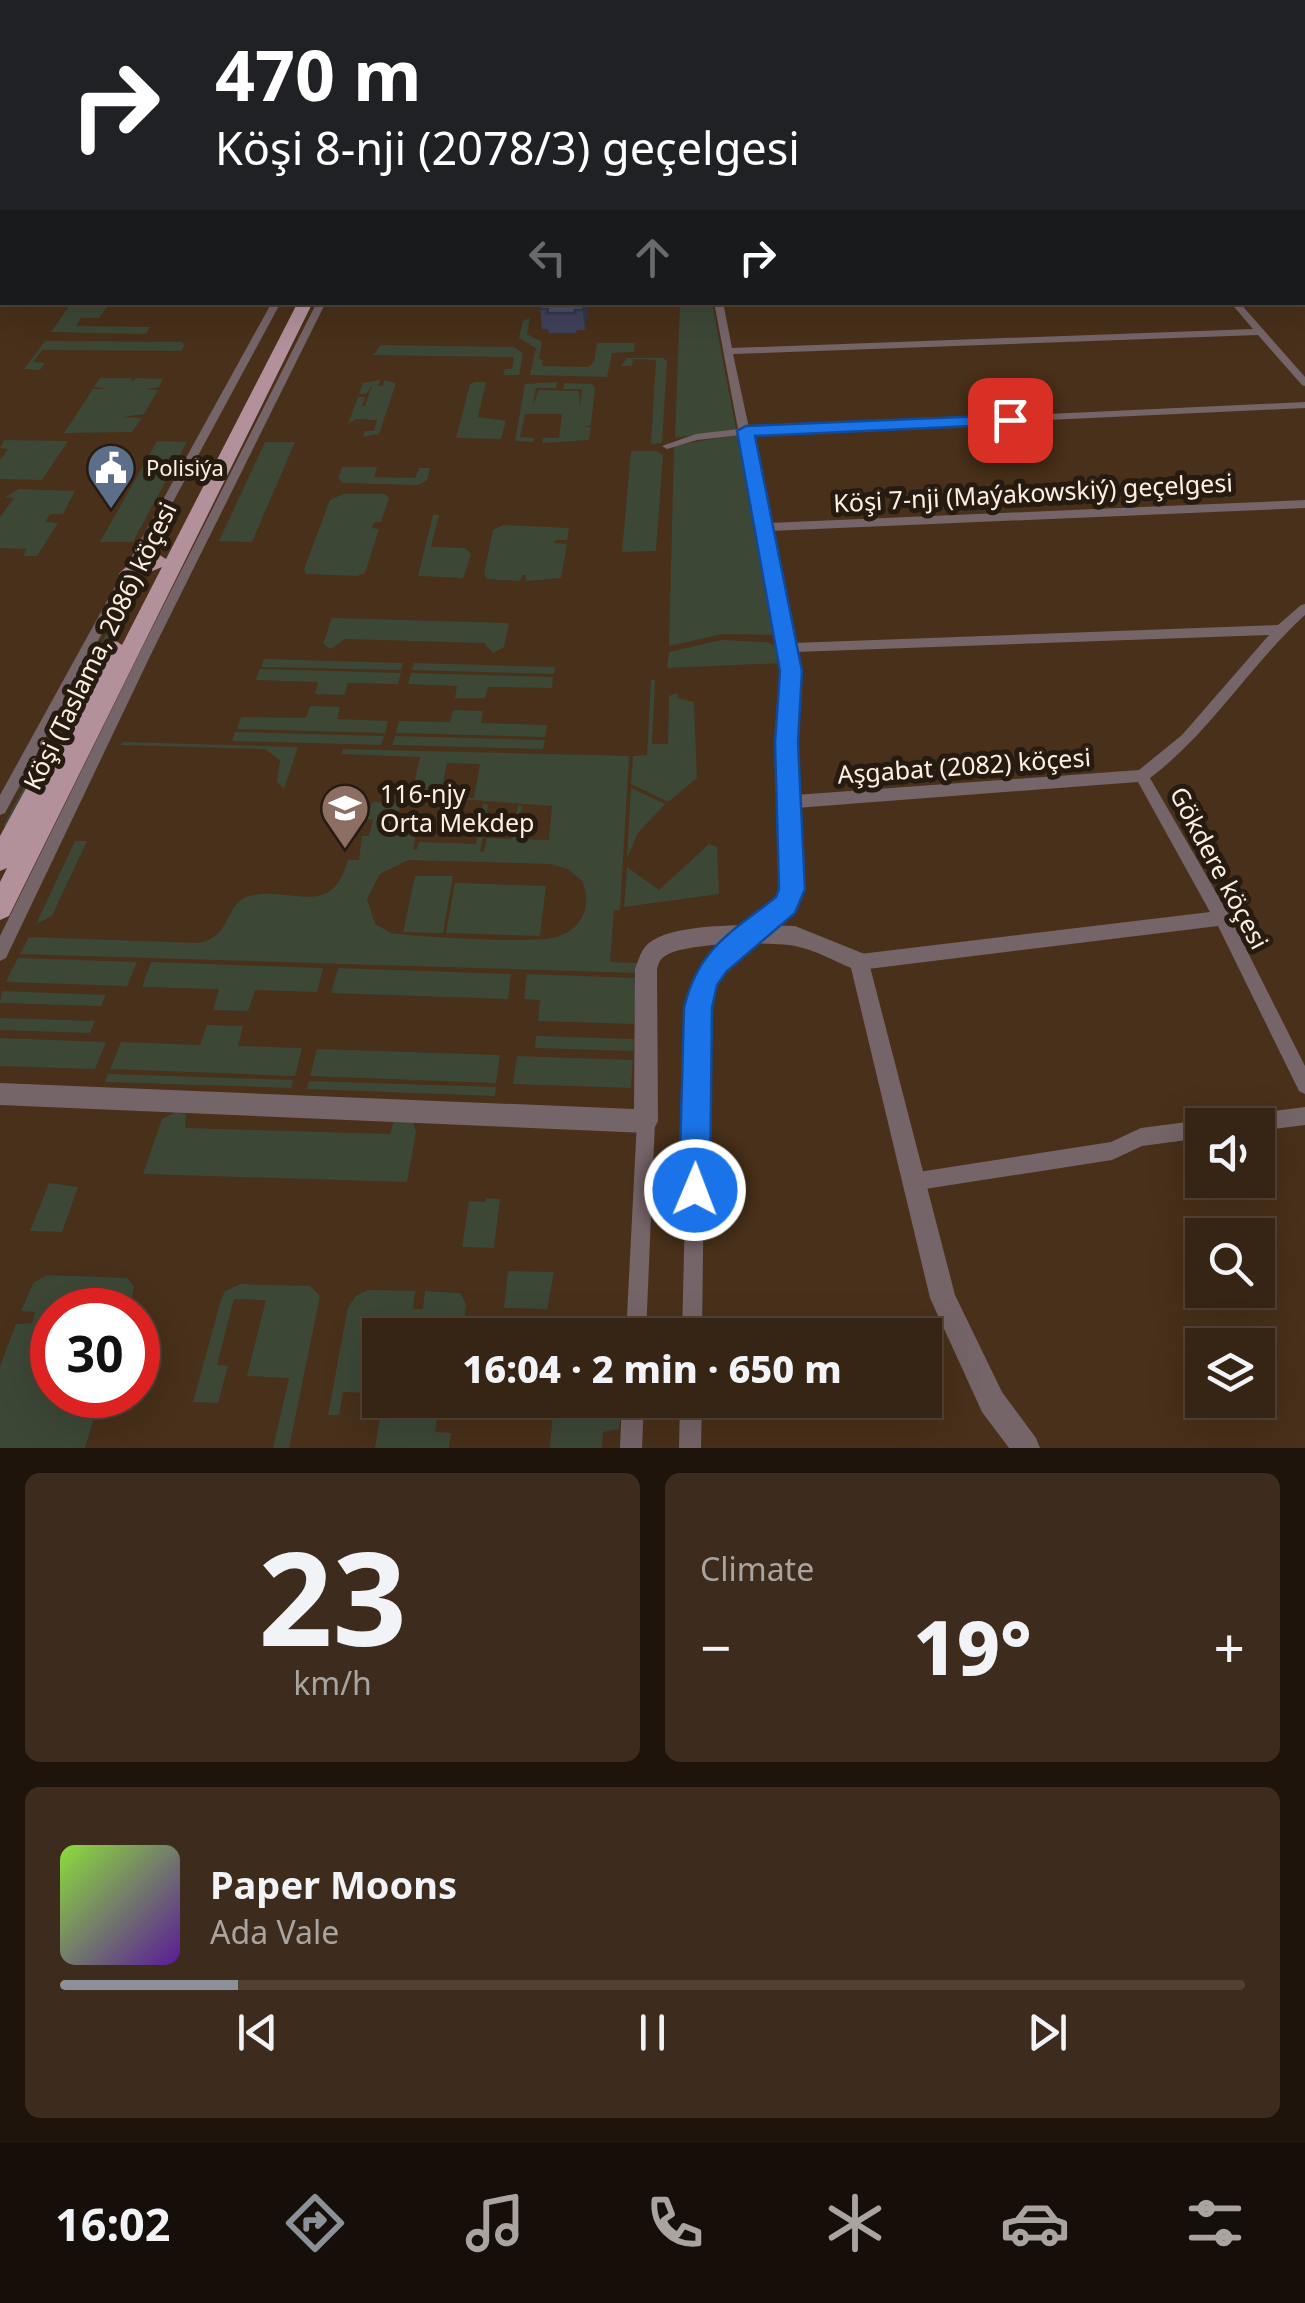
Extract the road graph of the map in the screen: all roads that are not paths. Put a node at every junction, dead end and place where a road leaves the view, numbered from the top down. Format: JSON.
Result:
{"nodes":[{"id":1,"x":274,"y":305,"type":"edge"},
{"id":2,"x":292,"y":305,"type":"edge"},
{"id":3,"x":304,"y":305,"type":"edge"},
{"id":4,"x":320,"y":305,"type":"edge"},
{"id":5,"x":719,"y":305,"type":"edge"},
{"id":6,"x":1236,"y":305,"type":"edge"},
{"id":7,"x":1259,"y":332,"type":"junction"},
{"id":8,"x":728,"y":351,"type":"junction"},
{"id":9,"x":1305,"y":383,"type":"edge"},
{"id":10,"x":1305,"y":405,"type":"edge"},
{"id":11,"x":746,"y":431,"type":"junction"},
{"id":12,"x":667,"y":446,"type":"dead end"},
{"id":13,"x":1305,"y":504,"type":"edge"},
{"id":14,"x":764,"y":527,"type":"junction"},
{"id":15,"x":172,"y":565,"type":"junction"},
{"id":16,"x":130,"y":574,"type":"junction"},
{"id":17,"x":1305,"y":608,"type":"edge"},
{"id":18,"x":1278,"y":630,"type":"junction"},
{"id":19,"x":788,"y":648,"type":"junction"},
{"id":20,"x":1142,"y":776,"type":"junction"},
{"id":21,"x":789,"y":802,"type":"junction"},
{"id":22,"x":0,"y":809,"type":"edge"},
{"id":23,"x":0,"y":860,"type":"edge"},
{"id":24,"x":40,"y":871,"type":"junction"},
{"id":25,"x":3,"y":903,"type":"edge"},
{"id":26,"x":1222,"y":918,"type":"junction"},
{"id":27,"x":746,"y":936,"type":"junction"},
{"id":28,"x":0,"y":953,"type":"edge"},
{"id":29,"x":860,"y":962,"type":"junction"},
{"id":30,"x":1305,"y":1085,"type":"edge"},
{"id":31,"x":0,"y":1094,"type":"edge"},
{"id":32,"x":1305,"y":1116,"type":"edge"},
{"id":33,"x":1275,"y":1120,"type":"edge"},
{"id":34,"x":646,"y":1121,"type":"junction"},
{"id":35,"x":1185,"y":1131,"type":"edge"},
{"id":36,"x":912,"y":1182,"type":"junction"},
{"id":37,"x":637,"y":1318,"type":"edge"},
{"id":38,"x":692,"y":1318,"type":"edge"},
{"id":39,"x":633,"y":1418,"type":"edge"},
{"id":40,"x":691,"y":1418,"type":"edge"},
{"id":41,"x":631,"y":1448,"type":"edge"},
{"id":42,"x":690,"y":1448,"type":"edge"},
{"id":43,"x":1026,"y":1448,"type":"edge"}],
"edges":[{"from":1,"to":16,"type":"street"},
{"from":2,"to":15,"type":"main road","name":"Köşi (Taslama, 2086) köçesi"},
{"from":3,"to":15,"type":"main road","name":"Köşi (Taslama, 2086) köçesi"},
{"from":4,"to":15,"type":"street"},
{"from":5,"to":8,"type":"street"},
{"from":6,"to":7,"type":"street"},
{"from":7,"to":8,"type":"street"},
{"from":7,"to":9,"type":"street"},
{"from":8,"to":11,"type":"street"},
{"from":10,"to":11,"type":"street"},
{"from":11,"to":12,"type":"street"},
{"from":11,"to":14,"type":"street"},
{"from":13,"to":14,"type":"street","name":"Köşi 7-nji (Maýakowskiý) geçelgesi"},
{"from":14,"to":19,"type":"street"},
{"from":15,"to":16,"type":"main road"},
{"from":15,"to":23,"type":"main road","name":"Köşi (Taslama, 2086) köçesi"},
{"from":15,"to":24,"type":"street"},
{"from":15,"to":25,"type":"main road","name":"Köşi (Taslama, 2086) köçesi"},
{"from":16,"to":22,"type":"street"},
{"from":17,"to":18,"type":"street","name":"Gökdere köçesi"},
{"from":18,"to":19,"type":"street"},
{"from":18,"to":20,"type":"street","name":"Gökdere köçesi"},
{"from":19,"to":21,"type":"street"},
{"from":20,"to":21,"type":"street","name":"Aşgabat (2082) köçesi"},
{"from":20,"to":26,"type":"street","name":"Gökdere köçesi"},
{"from":21,"to":27,"type":"street"},
{"from":24,"to":25,"type":"main road"},
{"from":24,"to":28,"type":"street"},
{"from":26,"to":29,"type":"street"},
{"from":26,"to":30,"type":"street","name":"Gökdere köçesi"},
{"from":27,"to":29,"type":"street"},
{"from":27,"to":34,"type":"street"},
{"from":27,"to":38,"type":"street"},
{"from":29,"to":36,"type":"street"},
{"from":31,"to":34,"type":"street"},
{"from":32,"to":33,"type":"street"},
{"from":34,"to":37,"type":"street"},
{"from":35,"to":36,"type":"street"},
{"from":36,"to":43,"type":"street"},
{"from":39,"to":41,"type":"street"},
{"from":40,"to":42,"type":"street"}]}
